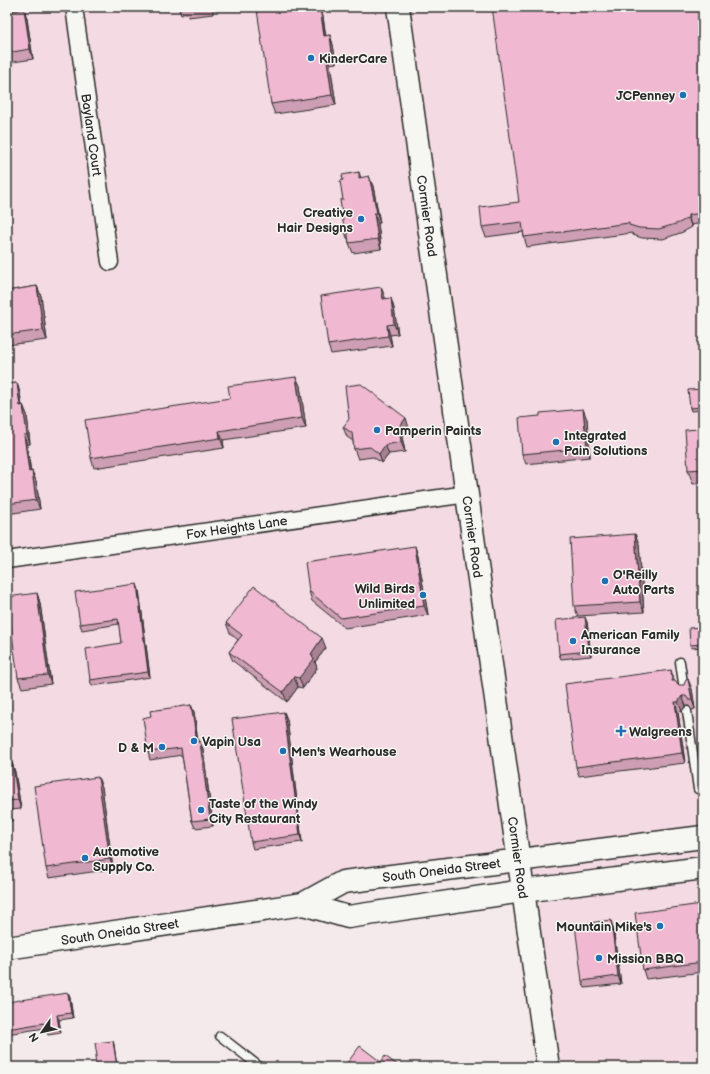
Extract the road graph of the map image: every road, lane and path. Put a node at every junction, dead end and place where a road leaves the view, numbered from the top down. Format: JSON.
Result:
{"nodes":[{"id":1,"x":74,"y":7,"type":"edge"},
{"id":2,"x":398,"y":7,"type":"edge"},
{"id":3,"x":110,"y":262,"type":"dead end"},
{"id":4,"x":467,"y":494,"type":"junction"},
{"id":5,"x":7,"y":560,"type":"edge"},
{"id":6,"x":680,"y":662,"type":"dead end"},
{"id":7,"x":684,"y":690,"type":"edge"},
{"id":8,"x":687,"y":710,"type":"edge"},
{"id":9,"x":698,"y":789,"type":"dead end"},
{"id":10,"x":703,"y":837,"type":"edge"},
{"id":11,"x":518,"y":860,"type":"junction"},
{"id":12,"x":703,"y":868,"type":"edge"},
{"id":13,"x":523,"y":891,"type":"junction"},
{"id":14,"x":303,"y":904,"type":"junction"},
{"id":15,"x":7,"y":948,"type":"edge"},
{"id":16,"x":220,"y":1036,"type":"dead end"},
{"id":17,"x":260,"y":1067,"type":"edge"},
{"id":18,"x":548,"y":1067,"type":"edge"}],
"edges":[{"from":1,"to":3,"type":"street","name":"Bayland Court"},
{"from":2,"to":4,"type":"street","name":"Cormier Road"},
{"from":4,"to":5,"type":"street","name":"Fox Heights Lane"},
{"from":4,"to":11,"type":"street","name":"Cormier Road"},
{"from":6,"to":7,"type":"lane"},
{"from":8,"to":9,"type":"lane"},
{"from":10,"to":11,"type":"street","name":"South Oneida Street"},
{"from":11,"to":13,"type":"street","name":"Cormier Road"},
{"from":11,"to":14,"type":"street","name":"South Oneida Street"},
{"from":12,"to":13,"type":"street","name":"South Oneida Street"},
{"from":13,"to":14,"type":"street","name":"South Oneida Street"},
{"from":13,"to":18,"type":"street","name":"Cormier Road"},
{"from":14,"to":15,"type":"street","name":"South Oneida Street"},
{"from":16,"to":17,"type":"lane"}]}
